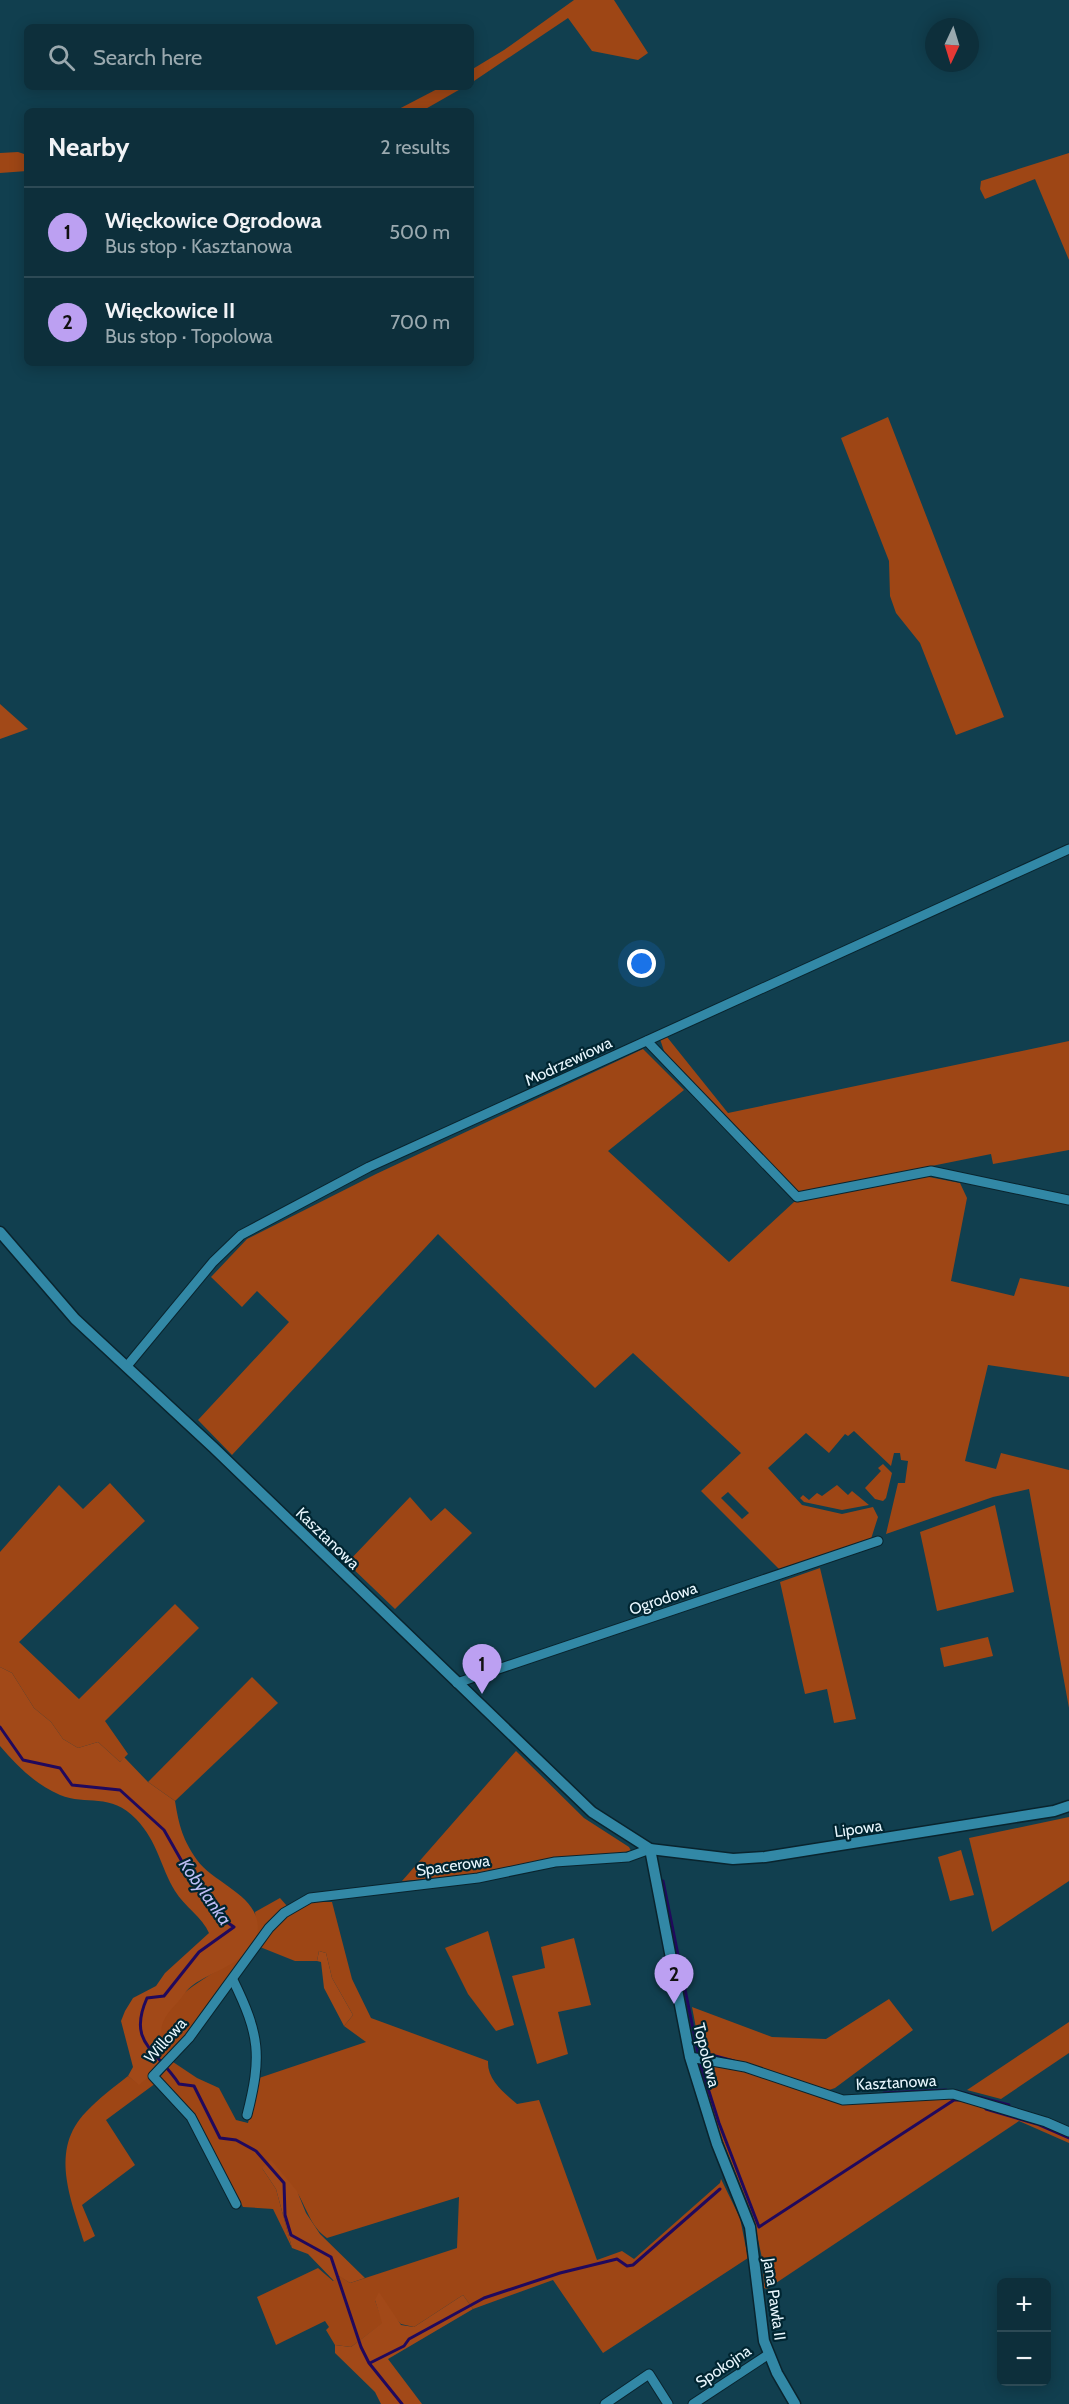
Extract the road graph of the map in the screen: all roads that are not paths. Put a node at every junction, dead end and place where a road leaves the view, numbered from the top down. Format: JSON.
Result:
{"nodes":[{"id":1,"x":1069,"y":849,"type":"edge"},
{"id":2,"x":647,"y":1041,"type":"junction"},
{"id":3,"x":1069,"y":1200,"type":"edge"},
{"id":4,"x":0,"y":1232,"type":"edge"},
{"id":5,"x":127,"y":1365,"type":"junction"},
{"id":6,"x":878,"y":1541,"type":"dead end"},
{"id":7,"x":457,"y":1683,"type":"junction"},
{"id":8,"x":1069,"y":1806,"type":"edge"},
{"id":9,"x":650,"y":1849,"type":"junction"},
{"id":10,"x":269,"y":1928,"type":"joint"},
{"id":11,"x":233,"y":1980,"type":"junction"},
{"id":12,"x":690,"y":2057,"type":"junction"},
{"id":13,"x":247,"y":2115,"type":"dead end"},
{"id":14,"x":1069,"y":2132,"type":"edge"},
{"id":15,"x":236,"y":2204,"type":"dead end"},
{"id":16,"x":750,"y":2228,"type":"joint"},
{"id":17,"x":769,"y":2354,"type":"junction"},
{"id":18,"x":605,"y":2404,"type":"edge"},
{"id":19,"x":668,"y":2404,"type":"edge"},
{"id":20,"x":693,"y":2404,"type":"edge"},
{"id":21,"x":795,"y":2404,"type":"edge"}],
"edges":[{"from":1,"to":2,"type":"street","name":"Modrzewiowa"},
{"from":2,"to":3,"type":"street"},
{"from":2,"to":5,"type":"street","name":"Modrzewiowa"},
{"from":4,"to":5,"type":"street","name":"Kasztanowa"},
{"from":5,"to":7,"type":"street","name":"Kasztanowa"},
{"from":6,"to":7,"type":"street","name":"Ogrodowa"},
{"from":7,"to":9,"type":"street","name":"Kasztanowa"},
{"from":8,"to":9,"type":"street","name":"Lipowa"},
{"from":9,"to":10,"type":"street","name":"Spacerowa"},
{"from":9,"to":12,"type":"street","name":"Topolowa"},
{"from":10,"to":11,"type":"street","name":"Willowa"},
{"from":11,"to":13,"type":"street"},
{"from":11,"to":15,"type":"street","name":"Willowa"},
{"from":12,"to":14,"type":"street","name":"Kasztanowa"},
{"from":12,"to":16,"type":"street","name":"Topolowa"},
{"from":16,"to":17,"type":"street","name":"Jana Pawła II"},
{"from":17,"to":20,"type":"street","name":"Spokojna"},
{"from":17,"to":21,"type":"street","name":"Jana Pawła II"},
{"from":18,"to":19,"type":"street"}]}
